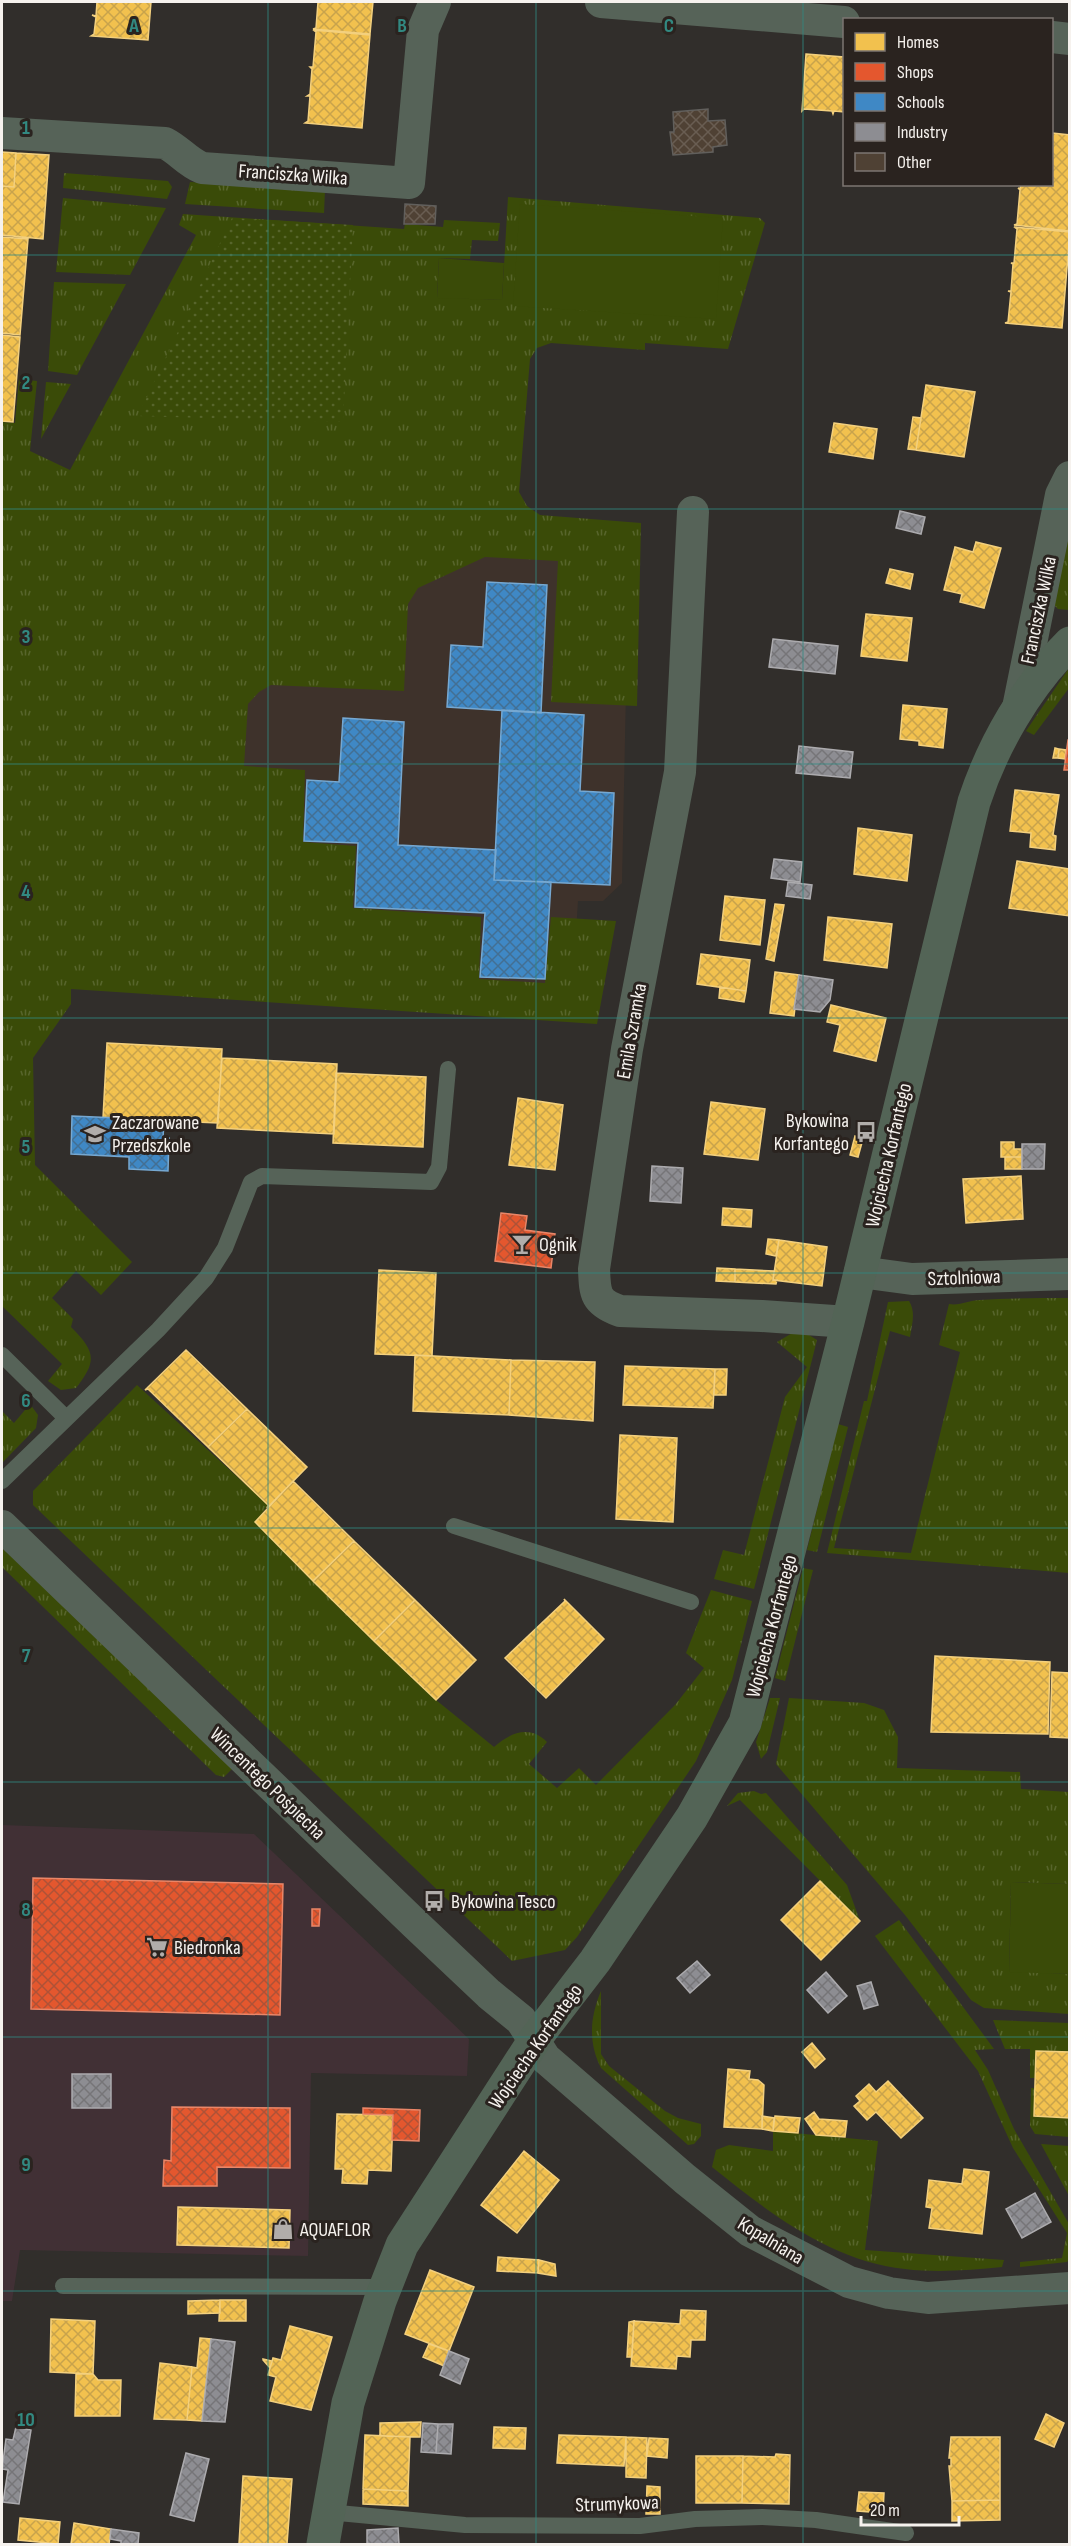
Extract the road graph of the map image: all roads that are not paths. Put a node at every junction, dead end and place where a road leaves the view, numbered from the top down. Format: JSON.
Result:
{"nodes":[{"id":1,"x":435,"y":2,"type":"edge"},
{"id":2,"x":601,"y":2,"type":"edge"},
{"id":3,"x":843,"y":21,"type":"edge"},
{"id":4,"x":1053,"y":38,"type":"edge"},
{"id":5,"x":1070,"y":39,"type":"edge"},
{"id":6,"x":2,"y":133,"type":"edge"},
{"id":7,"x":1070,"y":477,"type":"edge"},
{"id":8,"x":693,"y":512,"type":"dead end"},
{"id":9,"x":1070,"y":643,"type":"edge"},
{"id":10,"x":1018,"y":708,"type":"junction"},
{"id":11,"x":448,"y":1069,"type":"dead end"},
{"id":12,"x":860,"y":1272,"type":"junction"},
{"id":13,"x":1070,"y":1274,"type":"edge"},
{"id":14,"x":848,"y":1322,"type":"junction"},
{"id":15,"x":2,"y":1355,"type":"edge"},
{"id":16,"x":66,"y":1418,"type":"junction"},
{"id":17,"x":2,"y":1481,"type":"edge"},
{"id":18,"x":2,"y":1526,"type":"edge"},
{"id":19,"x":454,"y":1526,"type":"dead end"},
{"id":20,"x":692,"y":1602,"type":"dead end"},
{"id":21,"x":535,"y":2039,"type":"junction"},
{"id":22,"x":63,"y":2286,"type":"dead end"},
{"id":23,"x":385,"y":2287,"type":"junction"},
{"id":24,"x":1070,"y":2288,"type":"edge"},
{"id":25,"x":328,"y":2512,"type":"junction"},
{"id":26,"x":906,"y":2533,"type":"dead end"},
{"id":27,"x":323,"y":2544,"type":"edge"}],
"edges":[{"from":1,"to":6,"type":"street","name":"Franciszka Wilka"},
{"from":2,"to":3,"type":"street"},
{"from":4,"to":5,"type":"street"},
{"from":7,"to":10,"type":"street","name":"Franciszka Wilka"},
{"from":8,"to":14,"type":"street","name":"Emila Szramka"},
{"from":9,"to":10,"type":"street","name":"Wojciecha Korfantego"},
{"from":10,"to":12,"type":"street","name":"Wojciecha Korfantego"},
{"from":11,"to":16,"type":"lane"},
{"from":12,"to":13,"type":"street","name":"Sztolniowa"},
{"from":12,"to":14,"type":"street","name":"Wojciecha Korfantego"},
{"from":14,"to":21,"type":"street","name":"Wojciecha Korfantego"},
{"from":15,"to":16,"type":"lane"},
{"from":16,"to":17,"type":"lane"},
{"from":18,"to":21,"type":"street","name":"Wincentego Pośpiecha"},
{"from":19,"to":20,"type":"lane"},
{"from":21,"to":23,"type":"street","name":"Wojciecha Korfantego"},
{"from":21,"to":24,"type":"street","name":"Kopalniana"},
{"from":22,"to":23,"type":"lane"},
{"from":23,"to":25,"type":"street","name":"Wojciecha Korfantego"},
{"from":25,"to":26,"type":"lane","name":"Strumykowa"},
{"from":25,"to":27,"type":"street","name":"Wojciecha Korfantego"}]}
